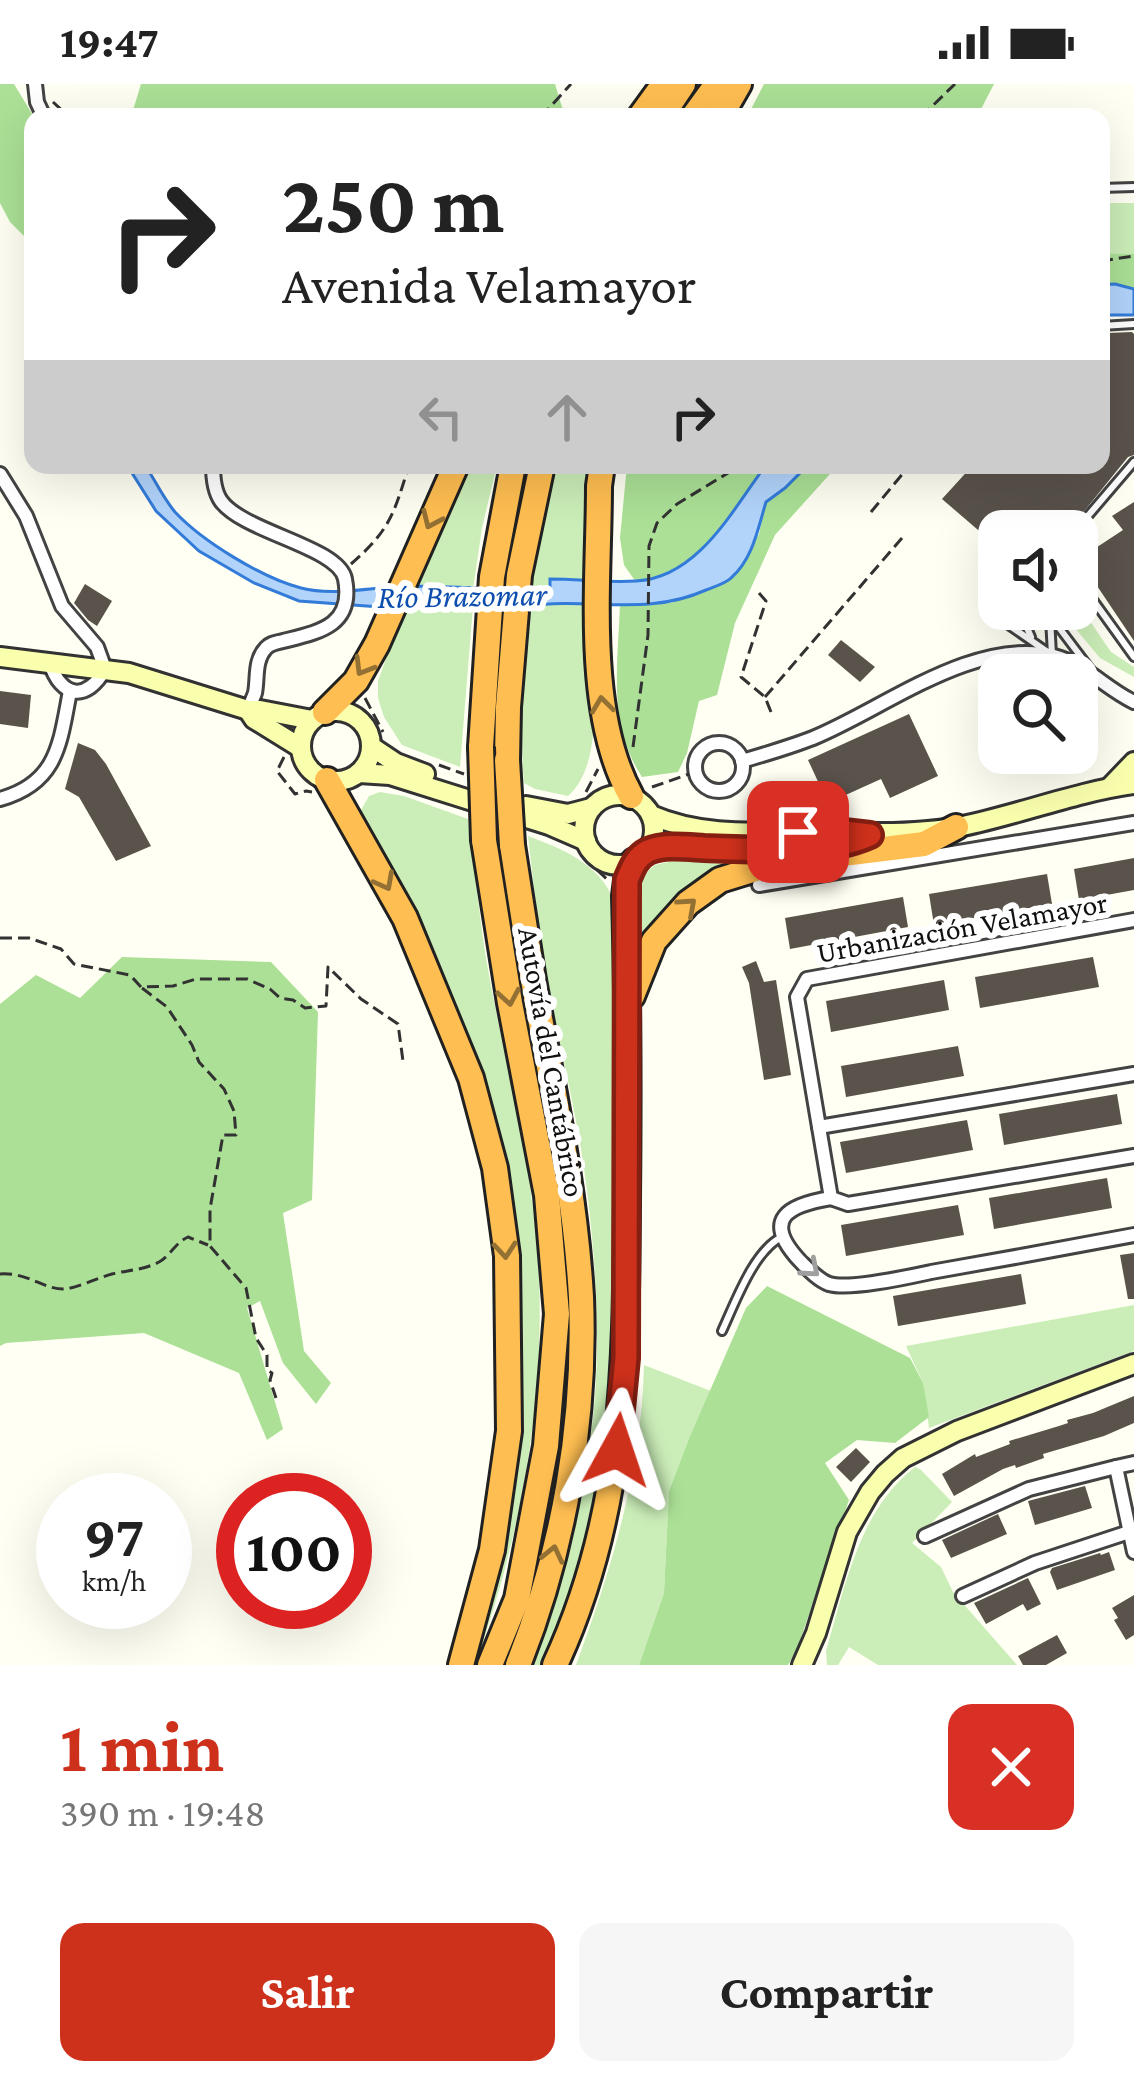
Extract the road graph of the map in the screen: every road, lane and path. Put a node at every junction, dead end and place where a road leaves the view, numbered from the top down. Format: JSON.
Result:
{"nodes":[{"id":1,"x":571,"y":84,"type":"edge"},
{"id":2,"x":955,"y":84,"type":"edge"},
{"id":3,"x":549,"y":108,"type":"edge"},
{"id":4,"x":930,"y":108,"type":"edge"},
{"id":5,"x":1134,"y":462,"type":"edge"},
{"id":6,"x":214,"y":474,"type":"edge"},
{"id":7,"x":406,"y":474,"type":"edge"},
{"id":8,"x":451,"y":474,"type":"edge"},
{"id":9,"x":511,"y":474,"type":"edge"},
{"id":10,"x":540,"y":474,"type":"edge"},
{"id":11,"x":601,"y":474,"type":"edge"},
{"id":12,"x":726,"y":474,"type":"edge"},
{"id":13,"x":903,"y":474,"type":"edge"},
{"id":14,"x":0,"y":475,"type":"edge"},
{"id":15,"x":1094,"y":510,"type":"edge"},
{"id":16,"x":871,"y":512,"type":"dead end"},
{"id":17,"x":902,"y":538,"type":"dead end"},
{"id":18,"x":344,"y":573,"type":"junction"},
{"id":19,"x":759,"y":593,"type":"dead end"},
{"id":20,"x":1098,"y":607,"type":"edge"},
{"id":21,"x":502,"y":616,"type":"junction"},
{"id":22,"x":1014,"y":630,"type":"edge"},
{"id":23,"x":1028,"y":630,"type":"edge"},
{"id":24,"x":1061,"y":630,"type":"edge"},
{"id":25,"x":1033,"y":640,"type":"junction"},
{"id":26,"x":1050,"y":654,"type":"edge"},
{"id":27,"x":1081,"y":654,"type":"edge"},
{"id":28,"x":0,"y":656,"type":"edge"},
{"id":29,"x":1134,"y":657,"type":"edge"},
{"id":30,"x":978,"y":662,"type":"edge"},
{"id":31,"x":50,"y":663,"type":"junction"},
{"id":32,"x":105,"y":669,"type":"junction"},
{"id":33,"x":1098,"y":677,"type":"edge"},
{"id":34,"x":70,"y":691,"type":"junction"},
{"id":35,"x":765,"y":697,"type":"junction"},
{"id":36,"x":1132,"y":704,"type":"edge"},
{"id":37,"x":248,"y":710,"type":"junction"},
{"id":38,"x":771,"y":712,"type":"dead end"},
{"id":39,"x":318,"y":716,"type":"junction"},
{"id":40,"x":372,"y":747,"type":"junction"},
{"id":41,"x":301,"y":748,"type":"junction"},
{"id":42,"x":612,"y":757,"type":"junction"},
{"id":43,"x":742,"y":761,"type":"junction"},
{"id":44,"x":1134,"y":762,"type":"edge"},
{"id":45,"x":695,"y":772,"type":"junction"},
{"id":46,"x":359,"y":773,"type":"junction"},
{"id":47,"x":327,"y":780,"type":"junction"},
{"id":48,"x":1134,"y":784,"type":"edge"},
{"id":49,"x":1106,"y":790,"type":"junction"},
{"id":50,"x":637,"y":793,"type":"junction"},
{"id":51,"x":0,"y":800,"type":"edge"},
{"id":52,"x":588,"y":802,"type":"junction"},
{"id":53,"x":651,"y":815,"type":"junction"},
{"id":54,"x":1134,"y":823,"type":"edge"},
{"id":55,"x":956,"y":827,"type":"junction"},
{"id":56,"x":870,"y":835,"type":"junction"},
{"id":57,"x":586,"y":842,"type":"junction"},
{"id":58,"x":641,"y":856,"type":"junction"},
{"id":59,"x":759,"y":885,"type":"dead end"},
{"id":60,"x":1134,"y":920,"type":"edge"},
{"id":61,"x":0,"y":938,"type":"edge"},
{"id":62,"x":141,"y":987,"type":"junction"},
{"id":63,"x":628,"y":1004,"type":"junction"},
{"id":64,"x":404,"y":1061,"type":"dead end"},
{"id":65,"x":1134,"y":1074,"type":"edge"},
{"id":66,"x":819,"y":1127,"type":"junction"},
{"id":67,"x":1134,"y":1156,"type":"edge"},
{"id":68,"x":831,"y":1198,"type":"junction"},
{"id":69,"x":1134,"y":1235,"type":"edge"},
{"id":70,"x":782,"y":1237,"type":"junction"},
{"id":71,"x":210,"y":1246,"type":"junction"},
{"id":72,"x":0,"y":1274,"type":"edge"},
{"id":73,"x":722,"y":1331,"type":"dead end"},
{"id":74,"x":1134,"y":1364,"type":"edge"},
{"id":75,"x":276,"y":1398,"type":"dead end"},
{"id":76,"x":1134,"y":1463,"type":"edge"},
{"id":77,"x":1116,"y":1467,"type":"junction"},
{"id":78,"x":1129,"y":1532,"type":"junction"},
{"id":79,"x":925,"y":1536,"type":"dead end"},
{"id":80,"x":1134,"y":1552,"type":"edge"},
{"id":81,"x":963,"y":1596,"type":"dead end"},
{"id":82,"x":461,"y":1665,"type":"edge"},
{"id":83,"x":490,"y":1665,"type":"edge"},
{"id":84,"x":518,"y":1665,"type":"edge"},
{"id":85,"x":555,"y":1665,"type":"edge"},
{"id":86,"x":802,"y":1665,"type":"edge"}],
"edges":[{"from":1,"to":3,"type":"path"},
{"from":2,"to":4,"type":"path"},
{"from":5,"to":15,"type":"lane"},
{"from":6,"to":18,"type":"street"},
{"from":7,"to":18,"type":"path"},
{"from":8,"to":39,"type":"highway","one_way":true},
{"from":9,"to":21,"type":"highway","name":"Autovía del Cantábrico"},
{"from":10,"to":21,"type":"highway","name":"Autovía del Cantábrico"},
{"from":42,"to":11,"type":"highway","one_way":true},
{"from":12,"to":42,"type":"path"},
{"from":13,"to":16,"type":"path"},
{"from":14,"to":32,"type":"street"},
{"from":17,"to":35,"type":"path"},
{"from":18,"to":37,"type":"street"},
{"from":19,"to":35,"type":"path"},
{"from":20,"to":29,"type":"lane"},
{"from":21,"to":83,"type":"highway","name":"Autovía del Cantábrico","one_way":true,"bridge":true},
{"from":84,"to":21,"type":"highway","name":"Autovía del Cantábrico","one_way":true,"bridge":true},
{"from":22,"to":25,"type":"lane"},
{"from":23,"to":25,"type":"lane"},
{"from":24,"to":27,"type":"lane"},
{"from":25,"to":26,"type":"lane"},
{"from":28,"to":31,"type":"street"},
{"from":30,"to":43,"type":"street"},
{"from":31,"to":32,"type":"street"},
{"from":31,"to":34,"type":"street"},
{"from":32,"to":34,"type":"street"},
{"from":32,"to":37,"type":"street"},
{"from":33,"to":36,"type":"street"},
{"from":34,"to":51,"type":"street"},
{"from":35,"to":38,"type":"path"},
{"from":37,"to":39,"type":"street"},
{"from":37,"to":41,"type":"street"},
{"from":39,"to":40,"type":"street"},
{"from":39,"to":41,"type":"street"},
{"from":40,"to":46,"type":"street"},
{"from":40,"to":52,"type":"street"},
{"from":41,"to":47,"type":"street"},
{"from":42,"to":50,"type":"highway"},
{"from":42,"to":52,"type":"path"},
{"from":43,"to":45,"type":"street"},
{"from":43,"to":45,"type":"street"},
{"from":44,"to":49,"type":"street"},
{"from":45,"to":50,"type":"path"},
{"from":46,"to":47,"type":"street"},
{"from":46,"to":57,"type":"street"},
{"from":47,"to":82,"type":"highway","one_way":true},
{"from":48,"to":49,"type":"street"},
{"from":49,"to":55,"type":"street"},
{"from":50,"to":52,"type":"street"},
{"from":50,"to":53,"type":"street"},
{"from":52,"to":57,"type":"street"},
{"from":53,"to":56,"type":"street"},
{"from":53,"to":58,"type":"street"},
{"from":54,"to":59,"type":"street"},
{"from":55,"to":56,"type":"street"},
{"from":63,"to":55,"type":"highway","one_way":true},
{"from":56,"to":58,"type":"street"},
{"from":57,"to":58,"type":"street"},
{"from":58,"to":63,"type":"highway"},
{"from":60,"to":66,"type":"street","name":"Urbanización Velamayor"},
{"from":61,"to":62,"type":"path"},
{"from":62,"to":64,"type":"path"},
{"from":62,"to":71,"type":"path"},
{"from":63,"to":85,"type":"highway"},
{"from":65,"to":66,"type":"street"},
{"from":66,"to":68,"type":"street","name":"Urbanización Velamayor"},
{"from":67,"to":68,"type":"street"},
{"from":68,"to":70,"type":"street"},
{"from":70,"to":69,"type":"street","one_way":true},
{"from":70,"to":73,"type":"lane"},
{"from":71,"to":72,"type":"path"},
{"from":71,"to":75,"type":"path"},
{"from":74,"to":86,"type":"street"},
{"from":76,"to":77,"type":"street"},
{"from":77,"to":78,"type":"street"},
{"from":77,"to":79,"type":"street"},
{"from":78,"to":80,"type":"street"},
{"from":78,"to":81,"type":"street"}]}
